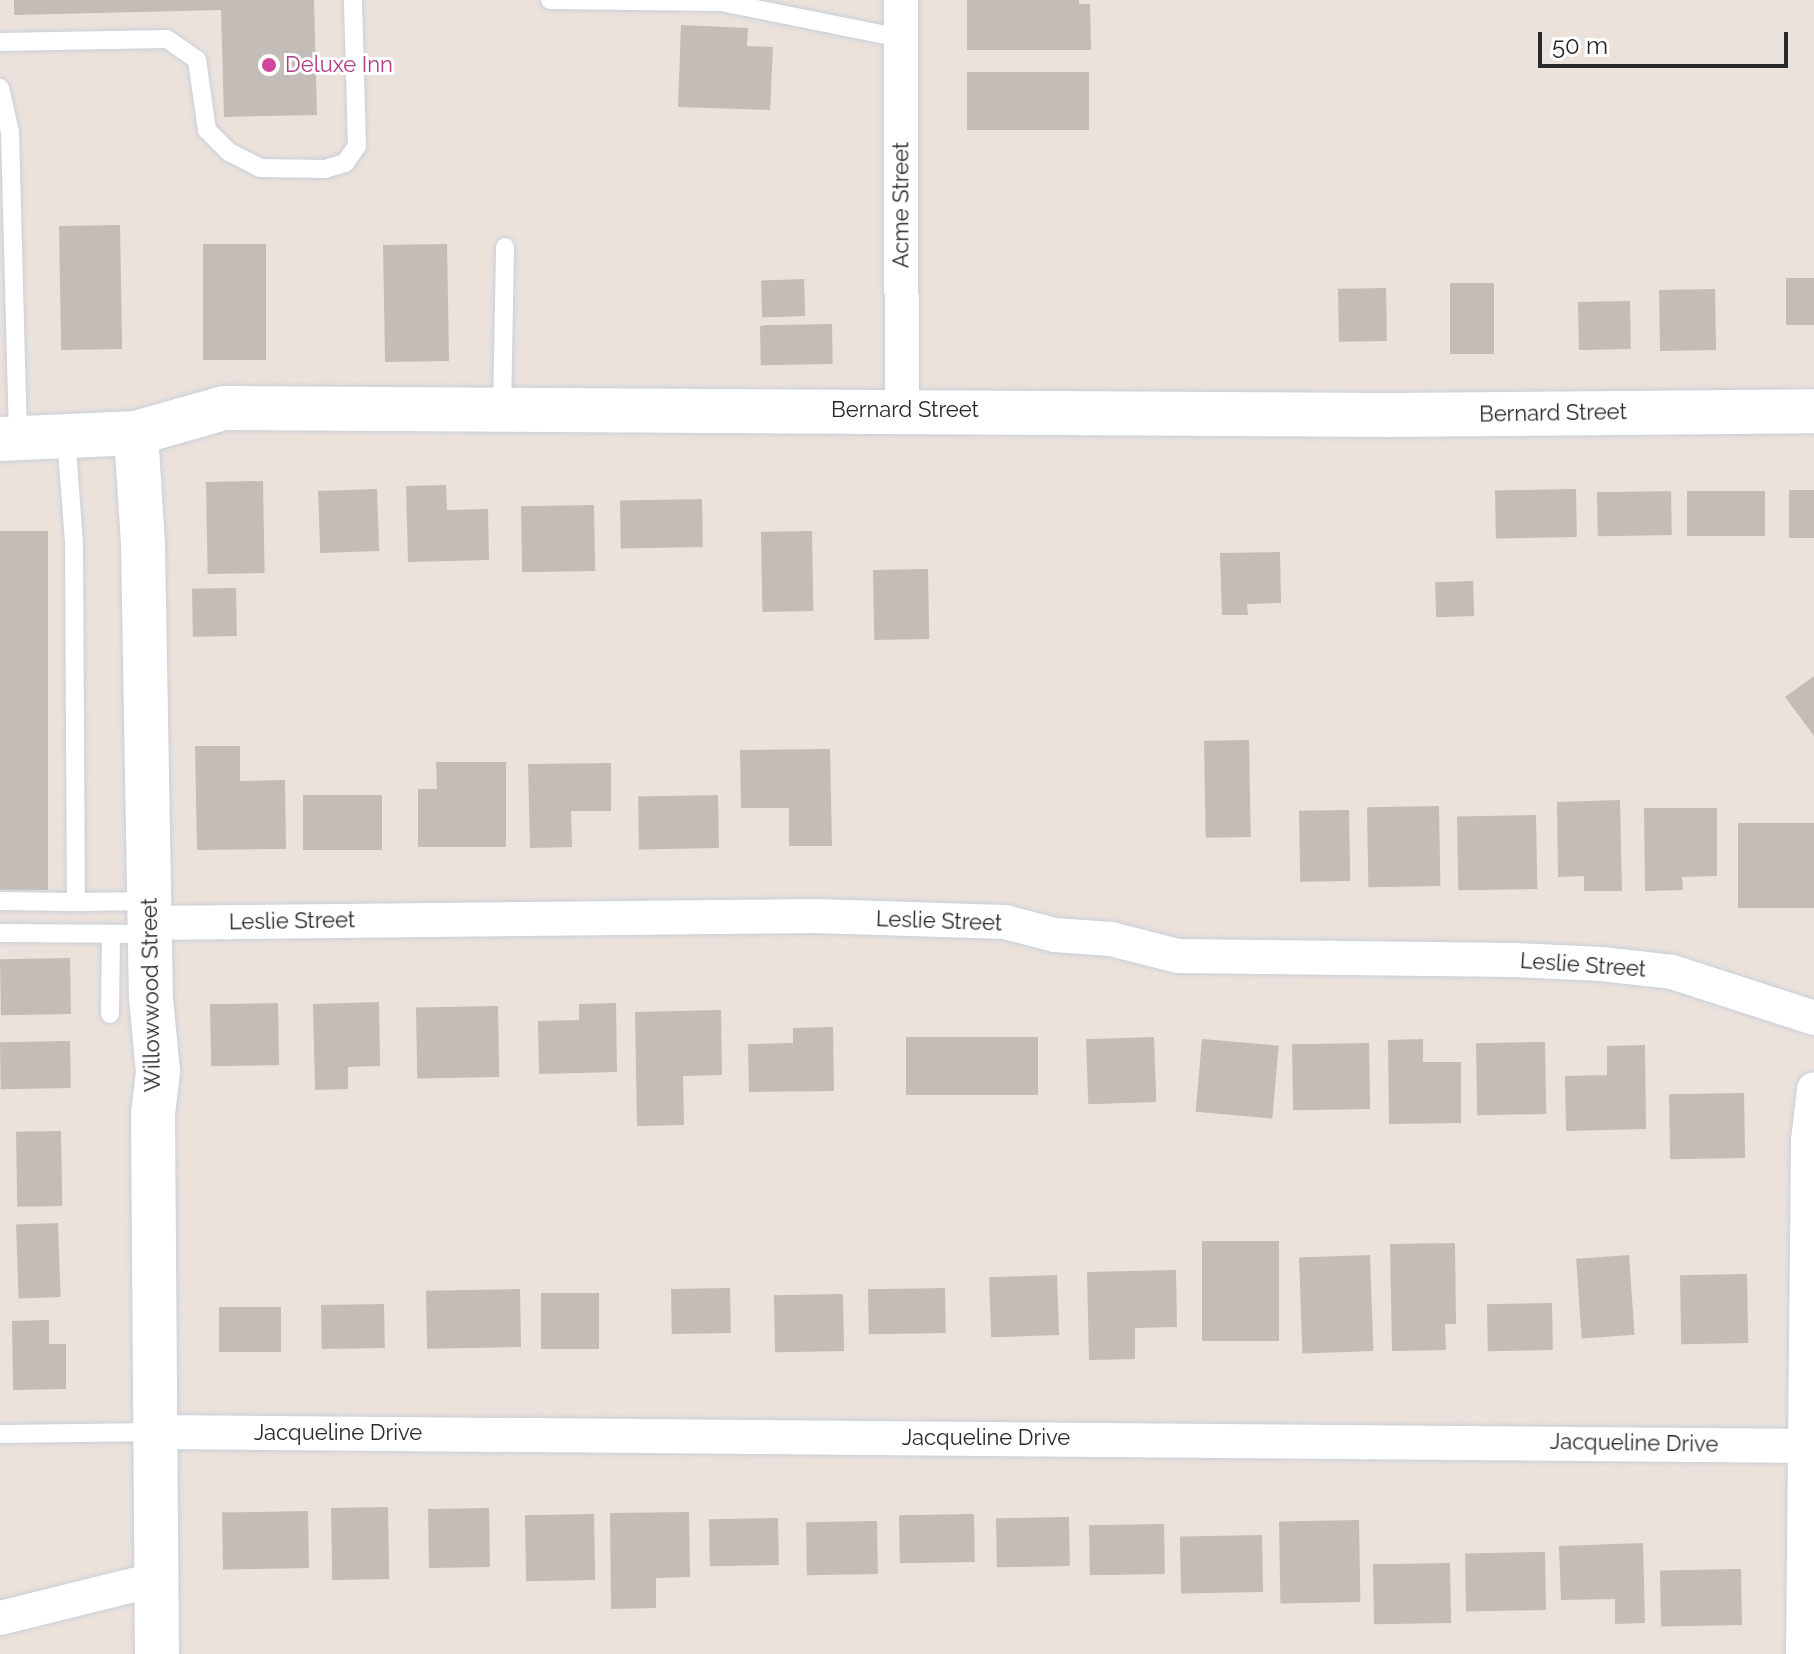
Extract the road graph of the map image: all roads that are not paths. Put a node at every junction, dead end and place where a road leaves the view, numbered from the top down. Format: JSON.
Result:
{"nodes":[{"id":1,"x":353,"y":0,"type":"edge"},
{"id":2,"x":550,"y":0,"type":"edge"},
{"id":3,"x":901,"y":0,"type":"edge"},
{"id":4,"x":706,"y":1,"type":"edge"},
{"id":5,"x":901,"y":38,"type":"junction"},
{"id":6,"x":0,"y":42,"type":"edge"},
{"id":7,"x":0,"y":88,"type":"edge"},
{"id":8,"x":505,"y":247,"type":"dead end"},
{"id":9,"x":502,"y":408,"type":"junction"},
{"id":10,"x":902,"y":410,"type":"junction"},
{"id":11,"x":1814,"y":411,"type":"edge"},
{"id":12,"x":136,"y":433,"type":"junction"},
{"id":13,"x":66,"y":436,"type":"junction"},
{"id":14,"x":9,"y":438,"type":"edge"},
{"id":15,"x":0,"y":901,"type":"edge"},
{"id":16,"x":76,"y":902,"type":"junction"},
{"id":17,"x":140,"y":923,"type":"junction"},
{"id":18,"x":0,"y":933,"type":"edge"},
{"id":19,"x":110,"y":1014,"type":"dead end"},
{"id":20,"x":1814,"y":1018,"type":"edge"},
{"id":21,"x":1814,"y":1089,"type":"edge"},
{"id":22,"x":157,"y":1432,"type":"junction"},
{"id":23,"x":0,"y":1434,"type":"edge"},
{"id":24,"x":1810,"y":1446,"type":"edge"},
{"id":25,"x":158,"y":1579,"type":"junction"},
{"id":26,"x":0,"y":1618,"type":"edge"},
{"id":27,"x":157,"y":1654,"type":"edge"},
{"id":28,"x":1803,"y":1654,"type":"edge"}],
"edges":[{"from":1,"to":6,"type":"lane"},
{"from":2,"to":4,"type":"lane"},
{"from":3,"to":5,"type":"street","name":"Acme Street"},
{"from":4,"to":5,"type":"lane"},
{"from":5,"to":10,"type":"street","name":"Acme Street"},
{"from":7,"to":14,"type":"lane"},
{"from":8,"to":9,"type":"lane"},
{"from":9,"to":10,"type":"street","name":"Bernard Street"},
{"from":9,"to":12,"type":"street","name":"Bernard Street"},
{"from":10,"to":11,"type":"street","name":"Bernard Street"},
{"from":12,"to":13,"type":"street","name":"Bernard Street"},
{"from":12,"to":17,"type":"street","name":"Willowwood Street"},
{"from":13,"to":14,"type":"street","name":"Bernard Street"},
{"from":13,"to":16,"type":"lane"},
{"from":15,"to":16,"type":"lane"},
{"from":16,"to":17,"type":"lane"},
{"from":17,"to":18,"type":"lane"},
{"from":17,"to":19,"type":"lane"},
{"from":17,"to":20,"type":"street","name":"Leslie Street"},
{"from":17,"to":22,"type":"street","name":"Willowwood Street"},
{"from":21,"to":24,"type":"street"},
{"from":22,"to":23,"type":"lane"},
{"from":22,"to":24,"type":"street","name":"Jacqueline Drive"},
{"from":22,"to":25,"type":"street","name":"Willowwood Street"},
{"from":24,"to":28,"type":"street"},
{"from":25,"to":26,"type":"street"},
{"from":25,"to":27,"type":"street","name":"Willowwood Street"}]}
